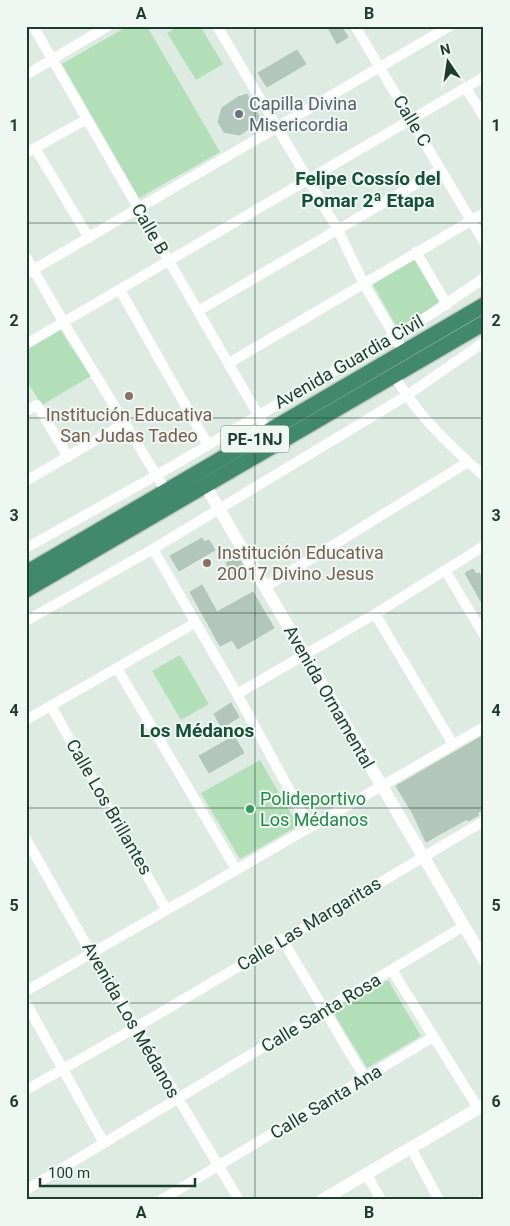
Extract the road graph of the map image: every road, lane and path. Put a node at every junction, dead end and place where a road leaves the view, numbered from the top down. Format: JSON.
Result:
{"nodes":[{"id":1,"x":33,"y":26,"type":"edge"},
{"id":2,"x":108,"y":26,"type":"edge"},
{"id":3,"x":217,"y":26,"type":"edge"},
{"id":4,"x":355,"y":26,"type":"edge"},
{"id":5,"x":450,"y":26,"type":"edge"},
{"id":6,"x":435,"y":30,"type":"edge"},
{"id":7,"x":52,"y":60,"type":"junction"},
{"id":8,"x":380,"y":68,"type":"junction"},
{"id":9,"x":26,"y":75,"type":"edge"},
{"id":10,"x":484,"y":77,"type":"edge"},
{"id":11,"x":466,"y":88,"type":"junction"},
{"id":12,"x":484,"y":117,"type":"edge"},
{"id":13,"x":87,"y":119,"type":"junction"},
{"id":14,"x":411,"y":120,"type":"junction"},
{"id":15,"x":278,"y":128,"type":"junction"},
{"id":16,"x":30,"y":151,"type":"edge"},
{"id":17,"x":440,"y":170,"type":"junction"},
{"id":18,"x":308,"y":180,"type":"junction"},
{"id":19,"x":139,"y":209,"type":"junction"},
{"id":20,"x":484,"y":213,"type":"edge"},
{"id":21,"x":470,"y":221,"type":"junction"},
{"id":22,"x":338,"y":230,"type":"junction"},
{"id":23,"x":89,"y":238,"type":"junction"},
{"id":24,"x":484,"y":242,"type":"edge"},
{"id":25,"x":416,"y":252,"type":"junction"},
{"id":26,"x":26,"y":257,"type":"edge"},
{"id":27,"x":169,"y":262,"type":"junction"},
{"id":28,"x":30,"y":272,"type":"edge"},
{"id":29,"x":484,"y":278,"type":"edge"},
{"id":30,"x":364,"y":284,"type":"junction"},
{"id":31,"x":120,"y":290,"type":"junction"},
{"id":32,"x":447,"y":305,"type":"junction"},
{"id":33,"x":484,"y":305,"type":"edge"},
{"id":34,"x":198,"y":311,"type":"junction"},
{"id":35,"x":64,"y":322,"type":"junction"},
{"id":36,"x":484,"y":323,"type":"edge"},
{"id":37,"x":395,"y":336,"type":"junction"},
{"id":38,"x":26,"y":344,"type":"edge"},
{"id":39,"x":483,"y":344,"type":"edge"},
{"id":40,"x":404,"y":352,"type":"junction"},
{"id":41,"x":229,"y":363,"type":"junction"},
{"id":42,"x":394,"y":375,"type":"junction"},
{"id":43,"x":406,"y":396,"type":"junction"},
{"id":44,"x":26,"y":411,"type":"edge"},
{"id":45,"x":259,"y":415,"type":"junction"},
{"id":46,"x":125,"y":423,"type":"junction"},
{"id":47,"x":268,"y":432,"type":"junction"},
{"id":48,"x":208,"y":445,"type":"junction"},
{"id":49,"x":68,"y":457,"type":"junction"},
{"id":50,"x":468,"y":462,"type":"junction"},
{"id":51,"x":157,"y":474,"type":"junction"},
{"id":52,"x":484,"y":476,"type":"edge"},
{"id":53,"x":26,"y":481,"type":"edge"},
{"id":54,"x":205,"y":485,"type":"junction"},
{"id":55,"x":170,"y":497,"type":"junction"},
{"id":56,"x":220,"y":509,"type":"junction"},
{"id":57,"x":484,"y":546,"type":"edge"},
{"id":58,"x":26,"y":548,"type":"edge"},
{"id":59,"x":153,"y":549,"type":"junction"},
{"id":60,"x":445,"y":570,"type":"junction"},
{"id":61,"x":26,"y":573,"type":"edge"},
{"id":62,"x":265,"y":587,"type":"junction"},
{"id":63,"x":26,"y":590,"type":"edge"},
{"id":64,"x":376,"y":614,"type":"junction"},
{"id":65,"x":26,"y":621,"type":"edge"},
{"id":66,"x":195,"y":623,"type":"junction"},
{"id":67,"x":484,"y":635,"type":"edge"},
{"id":68,"x":304,"y":656,"type":"junction"},
{"id":69,"x":117,"y":668,"type":"junction"},
{"id":70,"x":236,"y":694,"type":"junction"},
{"id":71,"x":51,"y":706,"type":"junction"},
{"id":72,"x":26,"y":720,"type":"edge"},
{"id":73,"x":484,"y":727,"type":"edge"},
{"id":74,"x":453,"y":744,"type":"junction"},
{"id":75,"x":381,"y":785,"type":"junction"},
{"id":76,"x":484,"y":821,"type":"edge"},
{"id":77,"x":310,"y":826,"type":"junction"},
{"id":78,"x":26,"y":839,"type":"edge"},
{"id":79,"x":423,"y":857,"type":"junction"},
{"id":80,"x":236,"y":869,"type":"junction"},
{"id":81,"x":166,"y":909,"type":"junction"},
{"id":82,"x":464,"y":926,"type":"junction"},
{"id":83,"x":282,"y":939,"type":"junction"},
{"id":84,"x":91,"y":952,"type":"junction"},
{"id":85,"x":484,"y":960,"type":"edge"},
{"id":86,"x":392,"y":970,"type":"junction"},
{"id":87,"x":26,"y":991,"type":"edge"},
{"id":88,"x":26,"y":1003,"type":"edge"},
{"id":89,"x":324,"y":1010,"type":"junction"},
{"id":90,"x":136,"y":1028,"type":"junction"},
{"id":91,"x":433,"y":1037,"type":"junction"},
{"id":92,"x":63,"y":1070,"type":"junction"},
{"id":93,"x":364,"y":1078,"type":"junction"},
{"id":94,"x":26,"y":1090,"type":"edge"},
{"id":95,"x":178,"y":1099,"type":"junction"},
{"id":96,"x":482,"y":1106,"type":"edge"},
{"id":97,"x":104,"y":1143,"type":"junction"},
{"id":98,"x":411,"y":1148,"type":"junction"},
{"id":99,"x":218,"y":1166,"type":"junction"},
{"id":100,"x":367,"y":1175,"type":"junction"},
{"id":101,"x":26,"y":1190,"type":"edge"},
{"id":102,"x":161,"y":1200,"type":"edge"},
{"id":103,"x":239,"y":1200,"type":"edge"},
{"id":104,"x":322,"y":1200,"type":"edge"},
{"id":105,"x":381,"y":1200,"type":"edge"},
{"id":106,"x":440,"y":1200,"type":"edge"}],
"edges":[{"from":1,"to":7,"type":"street","name":"Calle B"},
{"from":2,"to":7,"type":"street"},
{"from":3,"to":15,"type":"street"},
{"from":4,"to":8,"type":"street","name":"Calle C"},
{"from":5,"to":6,"type":"street"},
{"from":6,"to":8,"type":"street"},
{"from":7,"to":9,"type":"street"},
{"from":7,"to":13,"type":"street","name":"Calle B"},
{"from":8,"to":14,"type":"street","name":"Calle C"},
{"from":8,"to":15,"type":"street"},
{"from":10,"to":11,"type":"street"},
{"from":11,"to":12,"type":"street"},
{"from":11,"to":14,"type":"street"},
{"from":13,"to":16,"type":"street"},
{"from":13,"to":19,"type":"street","name":"Calle B"},
{"from":14,"to":17,"type":"street","name":"Calle C"},
{"from":14,"to":18,"type":"street"},
{"from":15,"to":18,"type":"street"},
{"from":15,"to":19,"type":"street"},
{"from":16,"to":23,"type":"street"},
{"from":17,"to":21,"type":"street","name":"Calle C"},
{"from":17,"to":22,"type":"street"},
{"from":18,"to":22,"type":"street"},
{"from":18,"to":27,"type":"street"},
{"from":19,"to":23,"type":"street"},
{"from":19,"to":27,"type":"street","name":"Calle B"},
{"from":20,"to":21,"type":"street"},
{"from":21,"to":24,"type":"street","name":"Calle C"},
{"from":21,"to":25,"type":"street"},
{"from":22,"to":30,"type":"street"},
{"from":22,"to":34,"type":"street"},
{"from":23,"to":28,"type":"street"},
{"from":25,"to":30,"type":"street"},
{"from":25,"to":32,"type":"street"},
{"from":26,"to":28,"type":"street"},
{"from":27,"to":31,"type":"street"},
{"from":27,"to":34,"type":"street","name":"Calle B"},
{"from":28,"to":35,"type":"street"},
{"from":29,"to":32,"type":"street"},
{"from":30,"to":37,"type":"street"},
{"from":30,"to":41,"type":"street"},
{"from":31,"to":35,"type":"street"},
{"from":31,"to":48,"type":"street"},
{"from":32,"to":37,"type":"street"},
{"from":33,"to":40,"type":"highway","name":"Avenida Guardia Civil","number":"PE-1NJ"},
{"from":34,"to":41,"type":"street","name":"Calle B"},
{"from":35,"to":38,"type":"street"},
{"from":35,"to":46,"type":"street"},
{"from":36,"to":42,"type":"highway","name":"Avenida Guardia Civil","number":"PE-1NJ"},
{"from":37,"to":40,"type":"street"},
{"from":37,"to":45,"type":"street"},
{"from":39,"to":43,"type":"street"},
{"from":40,"to":47,"type":"highway","name":"Avenida Guardia Civil","number":"PE-1NJ"},
{"from":41,"to":45,"type":"street","name":"Calle B"},
{"from":42,"to":43,"type":"street"},
{"from":42,"to":54,"type":"highway","name":"Avenida Guardia Civil","number":"PE-1NJ"},
{"from":43,"to":50,"type":"street"},
{"from":43,"to":56,"type":"street"},
{"from":44,"to":49,"type":"street"},
{"from":45,"to":47,"type":"street","name":"Calle B"},
{"from":45,"to":48,"type":"street"},
{"from":46,"to":49,"type":"street"},
{"from":46,"to":51,"type":"street"},
{"from":47,"to":55,"type":"highway","name":"Avenida Guardia Civil","number":"PE-1NJ"},
{"from":48,"to":51,"type":"street"},
{"from":49,"to":53,"type":"street"},
{"from":50,"to":52,"type":"street"},
{"from":50,"to":62,"type":"street"},
{"from":51,"to":55,"type":"street"},
{"from":51,"to":58,"type":"street"},
{"from":54,"to":55,"type":"highway","name":"Avenida Guardia Civil","number":"PE-1NJ"},
{"from":54,"to":56,"type":"street","name":"Avenida Ornamental"},
{"from":55,"to":61,"type":"highway","name":"Avenida Guardia Civil","number":"PE-1NJ"},
{"from":55,"to":63,"type":"highway","name":"Avenida Guardia Civil","number":"PE-1NJ"},
{"from":56,"to":59,"type":"street"},
{"from":56,"to":62,"type":"street","name":"Avenida Ornamental"},
{"from":57,"to":60,"type":"street"},
{"from":59,"to":65,"type":"street"},
{"from":59,"to":66,"type":"street"},
{"from":60,"to":64,"type":"street"},
{"from":60,"to":67,"type":"street"},
{"from":62,"to":68,"type":"street","name":"Avenida Ornamental"},
{"from":64,"to":68,"type":"street"},
{"from":64,"to":74,"type":"street"},
{"from":66,"to":69,"type":"street"},
{"from":66,"to":70,"type":"street"},
{"from":68,"to":70,"type":"street"},
{"from":68,"to":75,"type":"street","name":"Avenida Ornamental"},
{"from":69,"to":71,"type":"street"},
{"from":69,"to":80,"type":"street"},
{"from":70,"to":77,"type":"street"},
{"from":71,"to":72,"type":"street"},
{"from":71,"to":81,"type":"street","name":"Calle Los Brillantes"},
{"from":73,"to":74,"type":"street"},
{"from":74,"to":75,"type":"street"},
{"from":75,"to":77,"type":"street"},
{"from":75,"to":79,"type":"street","name":"Avenida Ornamental"},
{"from":76,"to":79,"type":"street","name":"Calle Las Margaritas"},
{"from":77,"to":80,"type":"street"},
{"from":78,"to":84,"type":"street","name":"Avenida Los Médanos"},
{"from":79,"to":82,"type":"street","name":"Avenida Ornamental"},
{"from":79,"to":83,"type":"street","name":"Calle Las Margaritas"},
{"from":80,"to":81,"type":"street"},
{"from":81,"to":84,"type":"street"},
{"from":82,"to":85,"type":"street","name":"Avenida Ornamental"},
{"from":82,"to":86,"type":"street","name":"Calle Santa Rosa"},
{"from":83,"to":89,"type":"street"},
{"from":83,"to":90,"type":"street","name":"Calle Las Margaritas"},
{"from":84,"to":87,"type":"street"},
{"from":84,"to":90,"type":"street","name":"Avenida Los Médanos"},
{"from":86,"to":89,"type":"street","name":"Calle Santa Rosa"},
{"from":86,"to":91,"type":"street"},
{"from":88,"to":92,"type":"street"},
{"from":89,"to":93,"type":"street"},
{"from":89,"to":95,"type":"street","name":"Calle Santa Rosa"},
{"from":90,"to":92,"type":"street","name":"Calle Las Margaritas"},
{"from":90,"to":95,"type":"street","name":"Avenida Los Médanos"},
{"from":91,"to":93,"type":"street","name":"Calle Santa Ana"},
{"from":91,"to":96,"type":"street"},
{"from":92,"to":94,"type":"street","name":"Calle Las Margaritas"},
{"from":92,"to":97,"type":"street"},
{"from":93,"to":99,"type":"street","name":"Calle Santa Ana"},
{"from":95,"to":97,"type":"street","name":"Calle Santa Rosa"},
{"from":95,"to":99,"type":"street","name":"Avenida Los Médanos"},
{"from":96,"to":98,"type":"street"},
{"from":97,"to":101,"type":"street","name":"Calle Santa Rosa"},
{"from":98,"to":100,"type":"street"},
{"from":98,"to":106,"type":"street"},
{"from":99,"to":102,"type":"street","name":"Calle Santa Ana"},
{"from":99,"to":103,"type":"street","name":"Avenida Los Médanos"},
{"from":100,"to":104,"type":"street"},
{"from":100,"to":105,"type":"street"}]}
